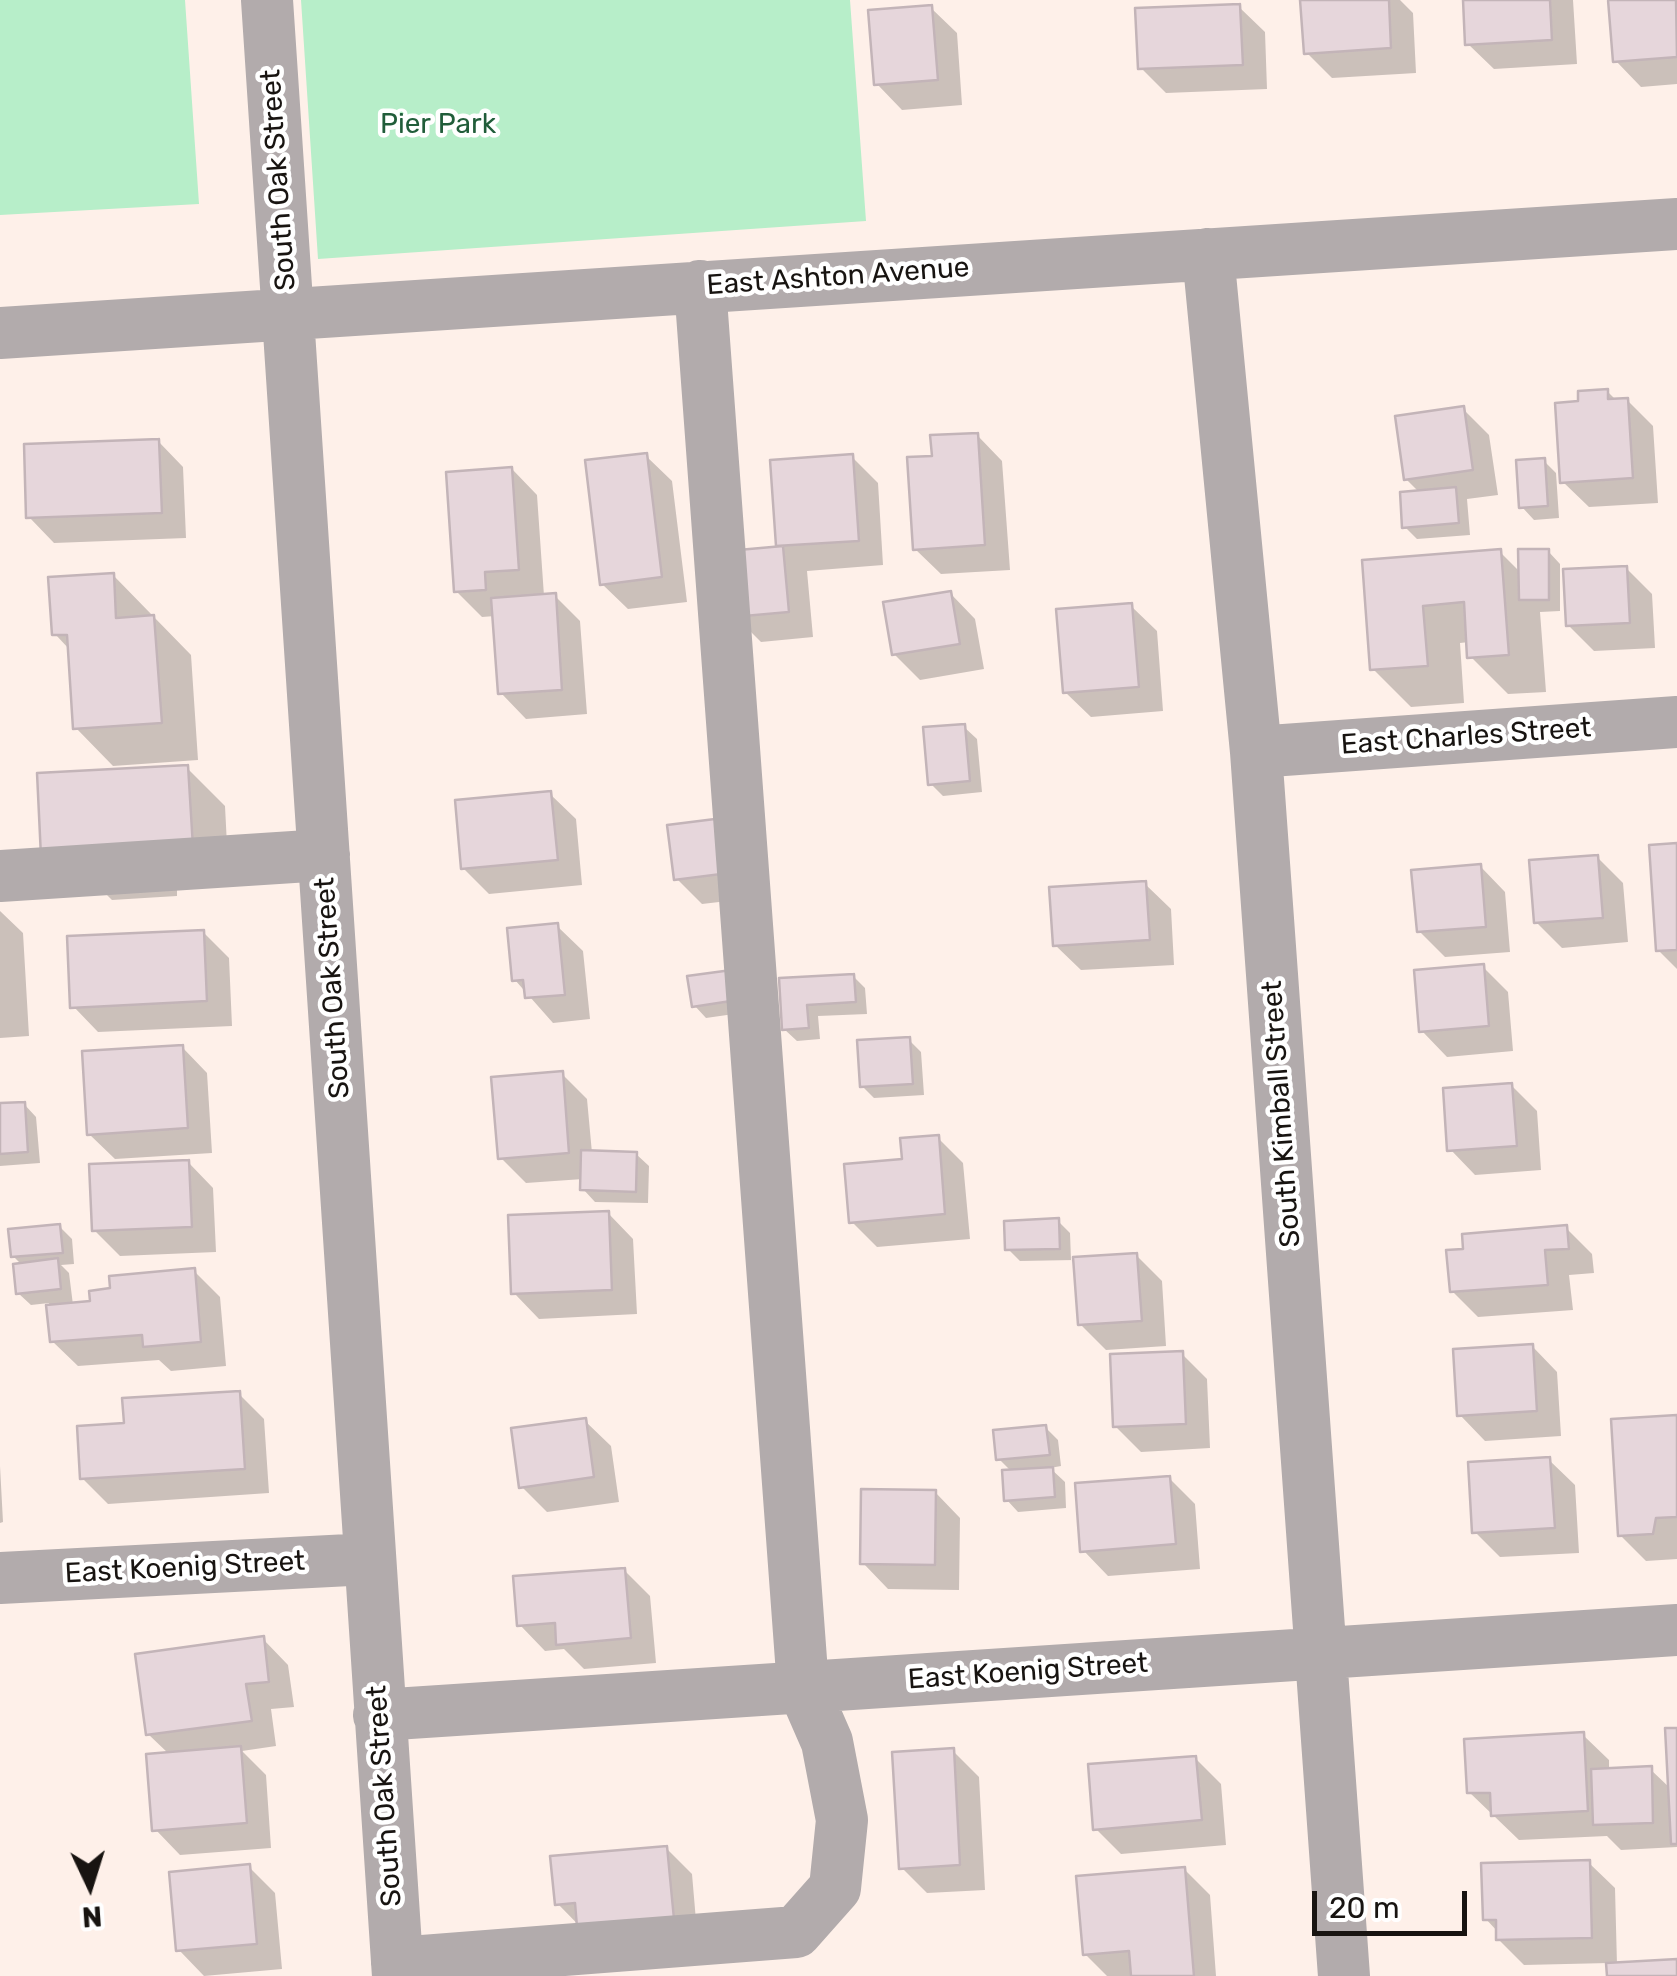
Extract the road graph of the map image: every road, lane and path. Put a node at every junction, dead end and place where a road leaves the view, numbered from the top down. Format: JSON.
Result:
{"nodes":[{"id":1,"x":267,"y":0,"type":"edge"},
{"id":2,"x":1677,"y":224,"type":"edge"},
{"id":3,"x":1208,"y":254,"type":"junction"},
{"id":4,"x":700,"y":286,"type":"junction"},
{"id":5,"x":288,"y":314,"type":"junction"},
{"id":6,"x":0,"y":332,"type":"edge"},
{"id":7,"x":1677,"y":722,"type":"edge"},
{"id":8,"x":1256,"y":752,"type":"junction"},
{"id":9,"x":324,"y":856,"type":"junction"},
{"id":10,"x":0,"y":876,"type":"edge"},
{"id":11,"x":369,"y":1559,"type":"junction"},
{"id":12,"x":0,"y":1578,"type":"edge"},
{"id":13,"x":1677,"y":1630,"type":"edge"},
{"id":14,"x":1322,"y":1654,"type":"junction"},
{"id":15,"x":803,"y":1687,"type":"junction"},
{"id":16,"x":380,"y":1715,"type":"junction"},
{"id":17,"x":397,"y":1969,"type":"edge"},
{"id":18,"x":1344,"y":1976,"type":"edge"}],
"edges":[{"from":1,"to":5,"type":"street","name":"South Oak Street"},
{"from":2,"to":3,"type":"street","name":"East Ashton Avenue"},
{"from":3,"to":4,"type":"street","name":"East Ashton Avenue"},
{"from":3,"to":8,"type":"street","name":"South Kimball Street"},
{"from":4,"to":5,"type":"street","name":"East Ashton Avenue"},
{"from":4,"to":15,"type":"street"},
{"from":5,"to":6,"type":"street","name":"East Ashton Avenue"},
{"from":5,"to":9,"type":"street","name":"South Oak Street"},
{"from":7,"to":8,"type":"street","name":"East Charles Street"},
{"from":8,"to":14,"type":"street","name":"South Kimball Street"},
{"from":9,"to":10,"type":"street"},
{"from":9,"to":11,"type":"street","name":"South Oak Street"},
{"from":11,"to":12,"type":"street","name":"East Koenig Street"},
{"from":11,"to":16,"type":"street","name":"South Oak Street"},
{"from":13,"to":14,"type":"street","name":"East Koenig Street"},
{"from":14,"to":15,"type":"street","name":"East Koenig Street"},
{"from":14,"to":18,"type":"street","name":"South Kimball Street"},
{"from":15,"to":16,"type":"street","name":"East Koenig Street"},
{"from":15,"to":17,"type":"street"},
{"from":16,"to":17,"type":"street","name":"South Oak Street"}]}
